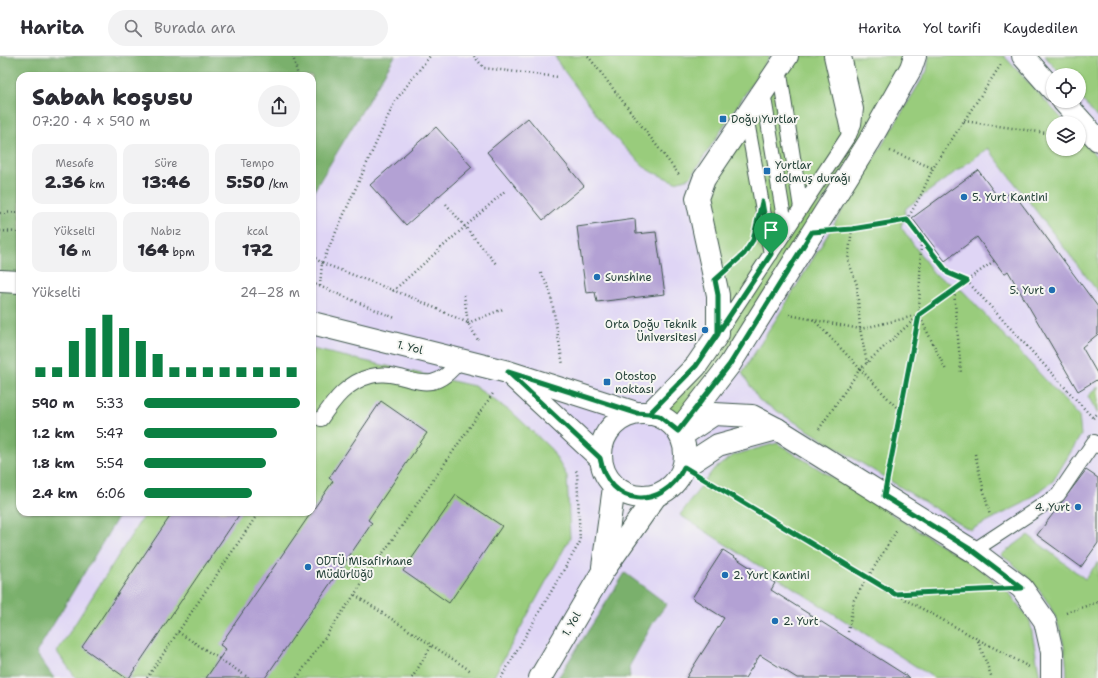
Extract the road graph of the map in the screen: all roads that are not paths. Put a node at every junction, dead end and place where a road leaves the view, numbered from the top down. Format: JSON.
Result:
{"nodes":[{"id":1,"x":831,"y":56,"type":"edge"},
{"id":2,"x":844,"y":56,"type":"edge"},
{"id":3,"x":915,"y":56,"type":"edge"},
{"id":4,"x":1023,"y":56,"type":"edge"},
{"id":5,"x":783,"y":62,"type":"edge"},
{"id":6,"x":1046,"y":82,"type":"edge"},
{"id":7,"x":763,"y":92,"type":"junction"},
{"id":8,"x":1069,"y":108,"type":"edge"},
{"id":9,"x":746,"y":116,"type":"junction"},
{"id":10,"x":849,"y":135,"type":"junction"},
{"id":11,"x":1098,"y":140,"type":"edge"},
{"id":12,"x":801,"y":208,"type":"junction"},
{"id":13,"x":786,"y":230,"type":"junction"},
{"id":14,"x":771,"y":254,"type":"junction"},
{"id":15,"x":0,"y":281,"type":"edge"},
{"id":16,"x":16,"y":282,"type":"edge"},
{"id":17,"x":316,"y":324,"type":"edge"},
{"id":18,"x":718,"y":334,"type":"junction"},
{"id":19,"x":460,"y":360,"type":"junction"},
{"id":20,"x":508,"y":372,"type":"junction"},
{"id":21,"x":642,"y":413,"type":"junction"},
{"id":22,"x":321,"y":419,"type":"dead end"},
{"id":23,"x":777,"y":428,"type":"junction"},
{"id":24,"x":680,"y":434,"type":"junction"},
{"id":25,"x":1098,"y":446,"type":"edge"},
{"id":26,"x":600,"y":458,"type":"junction"},
{"id":27,"x":684,"y":467,"type":"junction"},
{"id":28,"x":614,"y":487,"type":"junction"},
{"id":29,"x":654,"y":497,"type":"junction"},
{"id":30,"x":973,"y":551,"type":"junction"},
{"id":31,"x":603,"y":571,"type":"junction"},
{"id":32,"x":1043,"y":674,"type":"edge"},
{"id":33,"x":540,"y":678,"type":"edge"}],
"edges":[{"from":1,"to":10,"type":"lane"},
{"from":2,"to":10,"type":"lane"},
{"from":3,"to":24,"type":"street"},
{"from":4,"to":6,"type":"street"},
{"from":5,"to":7,"type":"street"},
{"from":5,"to":12,"type":"lane"},
{"from":7,"to":9,"type":"street"},
{"from":7,"to":13,"type":"lane"},
{"from":8,"to":11,"type":"street"},
{"from":9,"to":14,"type":"lane"},
{"from":9,"to":18,"type":"street"},
{"from":10,"to":12,"type":"lane"},
{"from":12,"to":13,"type":"lane"},
{"from":13,"to":14,"type":"lane"},
{"from":14,"to":18,"type":"lane"},
{"from":15,"to":16,"type":"street"},
{"from":17,"to":19,"type":"street","name":"1. Yol"},
{"from":18,"to":21,"type":"street"},
{"from":19,"to":20,"type":"street","name":"1. Yol"},
{"from":19,"to":22,"type":"lane"},
{"from":20,"to":21,"type":"street","name":"1. Yol"},
{"from":20,"to":26,"type":"street"},
{"from":21,"to":24,"type":"street"},
{"from":21,"to":26,"type":"street"},
{"from":23,"to":24,"type":"street"},
{"from":23,"to":27,"type":"street"},
{"from":23,"to":30,"type":"street"},
{"from":24,"to":27,"type":"street"},
{"from":25,"to":30,"type":"lane"},
{"from":26,"to":28,"type":"street"},
{"from":27,"to":29,"type":"street"},
{"from":28,"to":29,"type":"street"},
{"from":28,"to":31,"type":"street"},
{"from":29,"to":31,"type":"street","name":"1. Yol"},
{"from":30,"to":32,"type":"street"},
{"from":31,"to":33,"type":"street","name":"1. Yol"}]}
